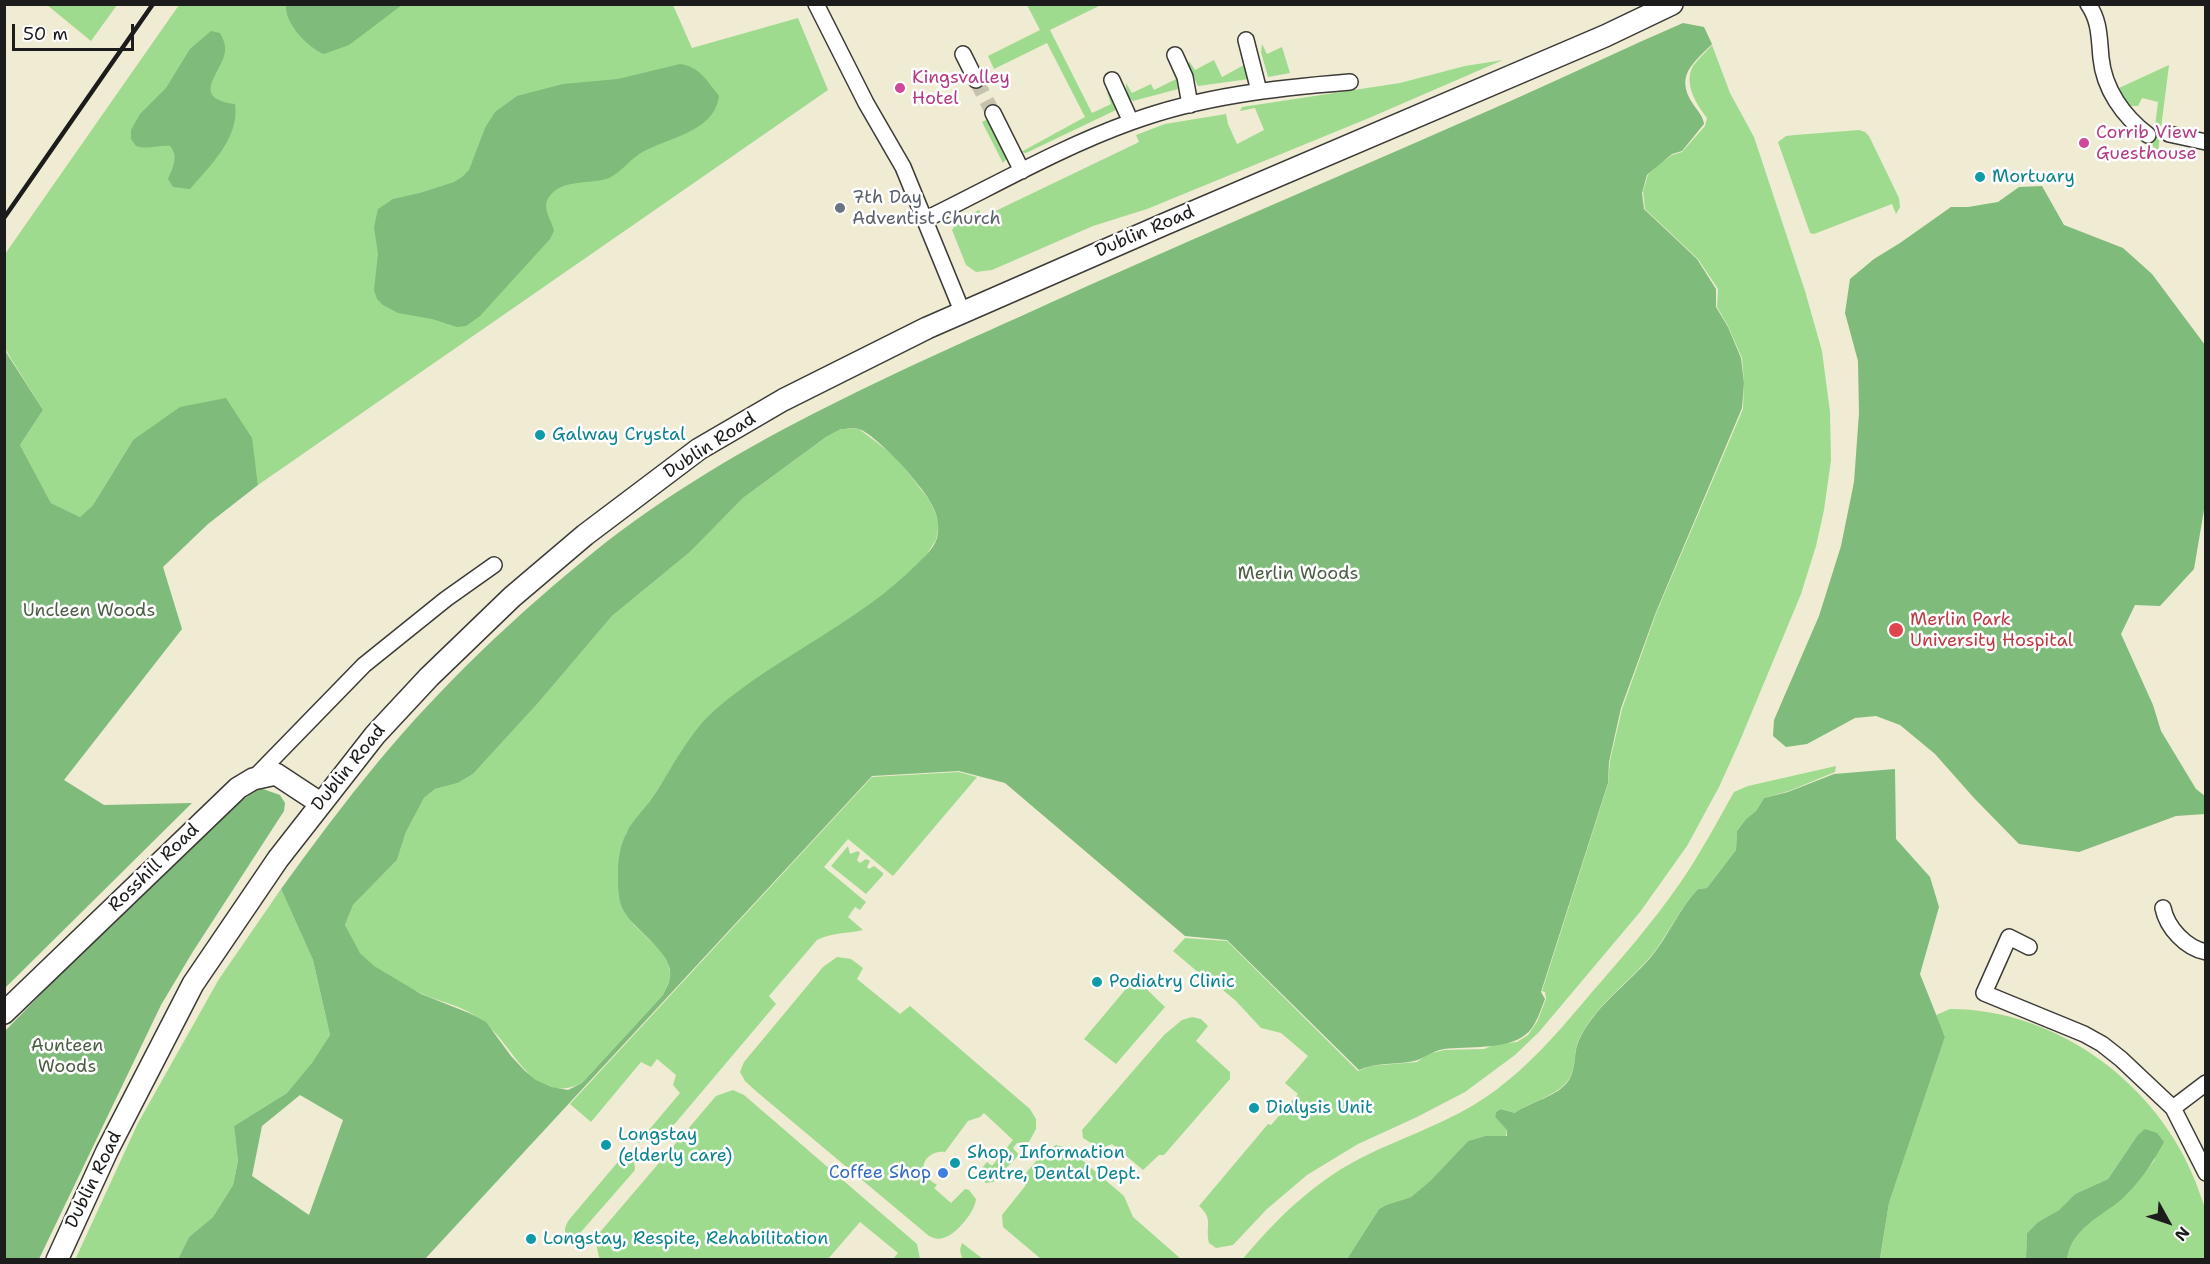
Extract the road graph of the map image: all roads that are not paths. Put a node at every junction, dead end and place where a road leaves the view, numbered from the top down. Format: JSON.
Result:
{"nodes":[{"id":1,"x":816,"y":4,"type":"edge"},
{"id":2,"x":1672,"y":4,"type":"edge"},
{"id":3,"x":2088,"y":4,"type":"edge"},
{"id":4,"x":1246,"y":40,"type":"dead end"},
{"id":5,"x":963,"y":54,"type":"dead end"},
{"id":6,"x":1175,"y":55,"type":"dead end"},
{"id":7,"x":976,"y":80,"type":"tunnel mouth"},
{"id":8,"x":1112,"y":80,"type":"dead end"},
{"id":9,"x":1350,"y":82,"type":"dead end"},
{"id":10,"x":1260,"y":91,"type":"junction"},
{"id":11,"x":1190,"y":105,"type":"junction"},
{"id":12,"x":993,"y":114,"type":"tunnel mouth"},
{"id":13,"x":1131,"y":122,"type":"junction"},
{"id":14,"x":2169,"y":134,"type":"dead end"},
{"id":15,"x":2148,"y":135,"type":"dead end"},
{"id":16,"x":2205,"y":142,"type":"edge"},
{"id":17,"x":1022,"y":171,"type":"junction"},
{"id":18,"x":924,"y":220,"type":"junction"},
{"id":19,"x":962,"y":311,"type":"junction"},
{"id":20,"x":494,"y":565,"type":"dead end"},
{"id":21,"x":253,"y":779,"type":"junction"},
{"id":22,"x":320,"y":803,"type":"junction"},
{"id":23,"x":2163,"y":908,"type":"dead end"},
{"id":24,"x":2029,"y":947,"type":"dead end"},
{"id":25,"x":2205,"y":952,"type":"edge"},
{"id":26,"x":4,"y":1013,"type":"edge"},
{"id":27,"x":2205,"y":1083,"type":"edge"},
{"id":28,"x":2173,"y":1108,"type":"junction"},
{"id":29,"x":2205,"y":1173,"type":"edge"},
{"id":30,"x":57,"y":1260,"type":"edge"}],
"edges":[{"from":1,"to":18,"type":"street"},
{"from":2,"to":19,"type":"main road","name":"Dublin Road"},
{"from":3,"to":15,"type":"street"},
{"from":4,"to":10,"type":"street"},
{"from":5,"to":7,"type":"street"},
{"from":6,"to":11,"type":"street"},
{"from":8,"to":13,"type":"street"},
{"from":9,"to":10,"type":"street"},
{"from":10,"to":11,"type":"street"},
{"from":11,"to":13,"type":"street"},
{"from":12,"to":17,"type":"street"},
{"from":13,"to":17,"type":"street"},
{"from":14,"to":16,"type":"street"},
{"from":17,"to":18,"type":"street"},
{"from":18,"to":19,"type":"street"},
{"from":19,"to":22,"type":"main road","name":"Dublin Road"},
{"from":20,"to":21,"type":"street"},
{"from":21,"to":22,"type":"main road"},
{"from":21,"to":26,"type":"main road","name":"Rosshill Road"},
{"from":22,"to":30,"type":"main road","name":"Dublin Road"},
{"from":23,"to":25,"type":"street"},
{"from":24,"to":28,"type":"street"},
{"from":27,"to":28,"type":"street"},
{"from":28,"to":29,"type":"street"}]}
